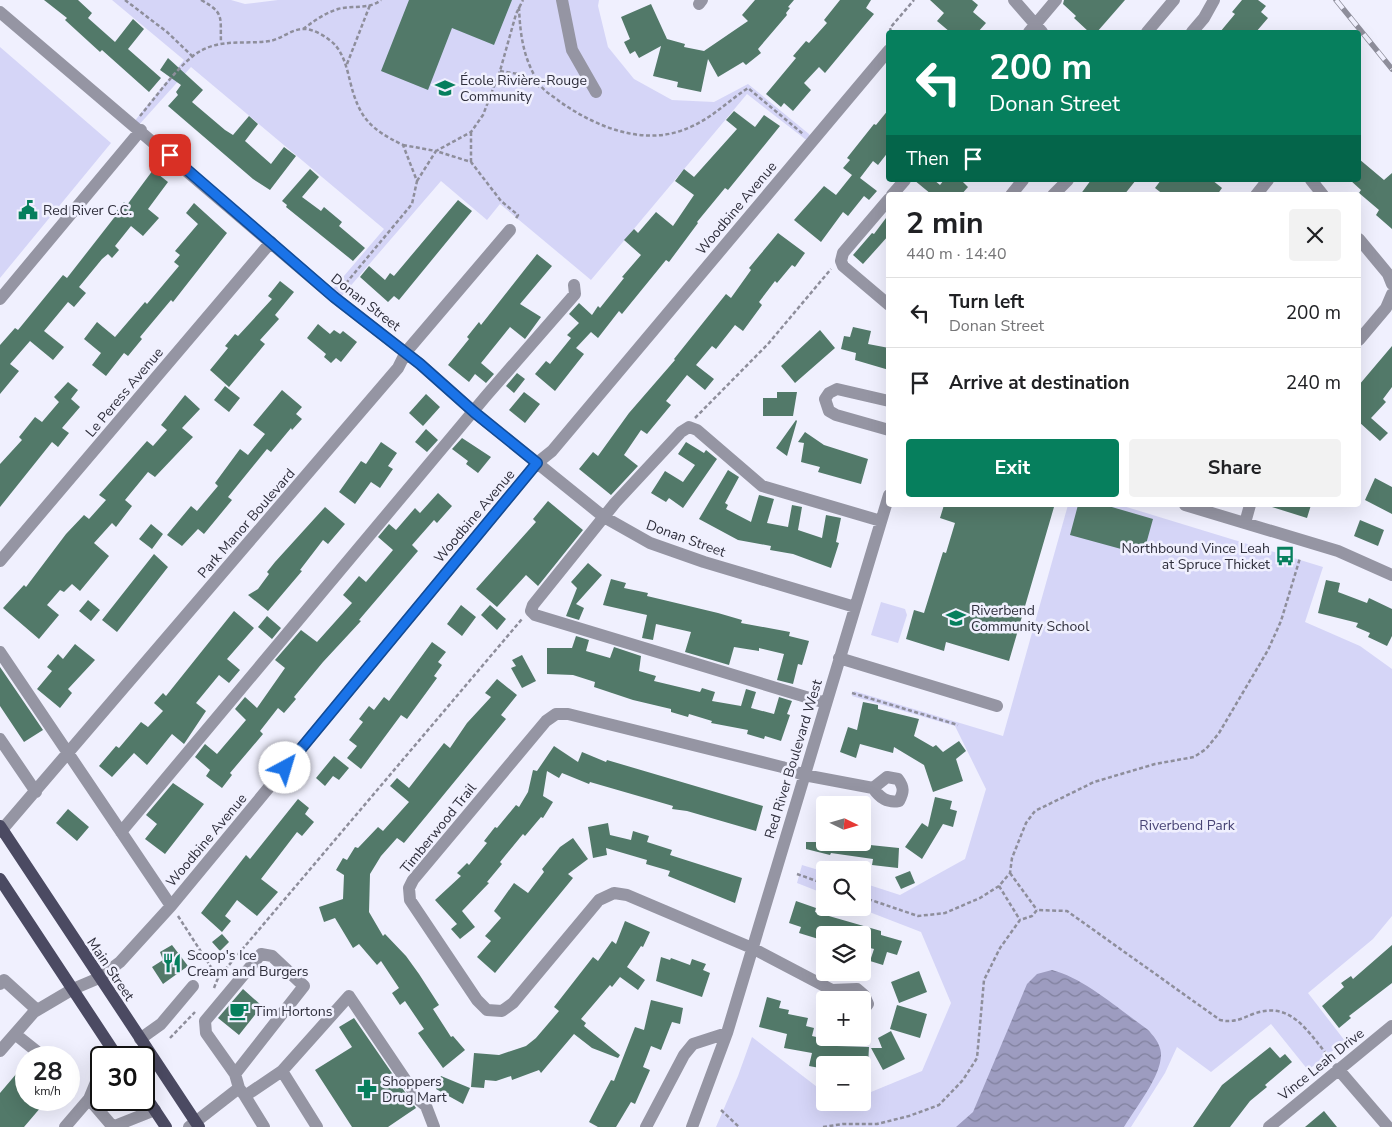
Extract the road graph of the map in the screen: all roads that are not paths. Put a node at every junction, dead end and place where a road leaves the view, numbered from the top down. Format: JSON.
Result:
{"nodes":[{"id":1,"x":562,"y":0,"type":"edge"},
{"id":2,"x":1014,"y":0,"type":"edge"},
{"id":3,"x":1056,"y":0,"type":"edge"},
{"id":4,"x":1174,"y":0,"type":"edge"},
{"id":5,"x":1214,"y":0,"type":"edge"},
{"id":6,"x":0,"y":12,"type":"edge"},
{"id":7,"x":1035,"y":30,"type":"edge"},
{"id":8,"x":1149,"y":30,"type":"edge"},
{"id":9,"x":1194,"y":30,"type":"edge"},
{"id":10,"x":886,"y":54,"type":"edge"},
{"id":11,"x":596,"y":92,"type":"dead end"},
{"id":12,"x":137,"y":127,"type":"junction"},
{"id":13,"x":903,"y":182,"type":"edge"},
{"id":14,"x":1021,"y":182,"type":"edge"},
{"id":15,"x":1066,"y":182,"type":"edge"},
{"id":16,"x":1266,"y":182,"type":"edge"},
{"id":17,"x":1313,"y":182,"type":"edge"},
{"id":18,"x":895,"y":192,"type":"edge"},
{"id":19,"x":1013,"y":192,"type":"edge"},
{"id":20,"x":1056,"y":192,"type":"edge"},
{"id":21,"x":1258,"y":192,"type":"edge"},
{"id":22,"x":1321,"y":192,"type":"edge"},
{"id":23,"x":886,"y":203,"type":"edge"},
{"id":24,"x":510,"y":230,"type":"road end"},
{"id":25,"x":1361,"y":241,"type":"edge"},
{"id":26,"x":270,"y":242,"type":"junction"},
{"id":27,"x":1392,"y":284,"type":"edge"},
{"id":28,"x":574,"y":285,"type":"dead end"},
{"id":29,"x":1392,"y":294,"type":"edge"},
{"id":30,"x":0,"y":299,"type":"edge"},
{"id":31,"x":886,"y":302,"type":"edge"},
{"id":32,"x":1361,"y":338,"type":"edge"},
{"id":33,"x":406,"y":352,"type":"junction"},
{"id":34,"x":886,"y":400,"type":"edge"},
{"id":35,"x":474,"y":412,"type":"junction"},
{"id":36,"x":886,"y":429,"type":"edge"},
{"id":37,"x":537,"y":463,"type":"junction"},
{"id":38,"x":886,"y":505,"type":"edge"},
{"id":39,"x":1192,"y":507,"type":"edge"},
{"id":40,"x":1249,"y":507,"type":"edge"},
{"id":41,"x":604,"y":517,"type":"junction"},
{"id":42,"x":881,"y":521,"type":"junction"},
{"id":43,"x":1245,"y":523,"type":"junction"},
{"id":44,"x":0,"y":561,"type":"edge"},
{"id":45,"x":1392,"y":575,"type":"edge"},
{"id":46,"x":855,"y":607,"type":"junction"},
{"id":47,"x":0,"y":652,"type":"edge"},
{"id":48,"x":840,"y":658,"type":"junction"},
{"id":49,"x":826,"y":703,"type":"junction"},
{"id":50,"x":997,"y":706,"type":"dead end"},
{"id":51,"x":0,"y":739,"type":"edge"},
{"id":52,"x":68,"y":753,"type":"junction"},
{"id":53,"x":804,"y":775,"type":"junction"},
{"id":54,"x":873,"y":788,"type":"dead end"},
{"id":55,"x":36,"y":792,"type":"junction"},
{"id":56,"x":1,"y":829,"type":"edge"},
{"id":57,"x":121,"y":832,"type":"junction"},
{"id":58,"x":0,"y":879,"type":"edge"},
{"id":59,"x":171,"y":906,"type":"junction"},
{"id":60,"x":752,"y":948,"type":"junction"},
{"id":61,"x":99,"y":978,"type":"junction"},
{"id":62,"x":0,"y":984,"type":"edge"},
{"id":63,"x":193,"y":986,"type":"dead end"},
{"id":64,"x":73,"y":988,"type":"junction"},
{"id":65,"x":827,"y":991,"type":"edge"},
{"id":66,"x":37,"y":1010,"type":"junction"},
{"id":67,"x":1392,"y":1026,"type":"edge"},
{"id":68,"x":727,"y":1033,"type":"junction"},
{"id":69,"x":15,"y":1034,"type":"junction"},
{"id":70,"x":140,"y":1039,"type":"junction"},
{"id":71,"x":30,"y":1046,"type":"edge"},
{"id":72,"x":107,"y":1046,"type":"edge"},
{"id":73,"x":0,"y":1051,"type":"edge"},
{"id":74,"x":1338,"y":1069,"type":"junction"},
{"id":75,"x":282,"y":1071,"type":"junction"},
{"id":76,"x":235,"y":1074,"type":"junction"},
{"id":77,"x":242,"y":1092,"type":"junction"},
{"id":78,"x":89,"y":1099,"type":"joint"},
{"id":79,"x":155,"y":1110,"type":"edge"},
{"id":80,"x":697,"y":1110,"type":"junction"},
{"id":81,"x":152,"y":1111,"type":"edge"},
{"id":82,"x":194,"y":1125,"type":"edge"},
{"id":83,"x":65,"y":1127,"type":"edge"},
{"id":84,"x":112,"y":1127,"type":"edge"},
{"id":85,"x":166,"y":1127,"type":"edge"},
{"id":86,"x":264,"y":1127,"type":"edge"},
{"id":87,"x":316,"y":1127,"type":"edge"},
{"id":88,"x":434,"y":1127,"type":"edge"},
{"id":89,"x":646,"y":1127,"type":"edge"},
{"id":90,"x":683,"y":1127,"type":"edge"},
{"id":91,"x":692,"y":1127,"type":"edge"},
{"id":92,"x":1269,"y":1127,"type":"edge"},
{"id":93,"x":1388,"y":1127,"type":"edge"}],
"edges":[{"from":1,"to":11,"type":"street"},
{"from":2,"to":7,"type":"street"},
{"from":3,"to":7,"type":"street"},
{"from":4,"to":8,"type":"street"},
{"from":5,"to":9,"type":"street"},
{"from":6,"to":12,"type":"street","name":"Donan Street"},
{"from":10,"to":37,"type":"street","name":"Woodbine Avenue"},
{"from":12,"to":26,"type":"street","name":"Donan Street"},
{"from":12,"to":30,"type":"street"},
{"from":13,"to":18,"type":"street"},
{"from":14,"to":19,"type":"street"},
{"from":15,"to":20,"type":"street"},
{"from":16,"to":21,"type":"street"},
{"from":17,"to":22,"type":"street"},
{"from":23,"to":31,"type":"street"},
{"from":24,"to":33,"type":"street","name":"Park Manor Boulevard"},
{"from":25,"to":27,"type":"street"},
{"from":26,"to":33,"type":"street","name":"Donan Street"},
{"from":26,"to":44,"type":"street","name":"Le Peress Avenue"},
{"from":28,"to":35,"type":"street"},
{"from":29,"to":32,"type":"street"},
{"from":33,"to":35,"type":"street","name":"Donan Street"},
{"from":33,"to":52,"type":"street","name":"Park Manor Boulevard"},
{"from":34,"to":36,"type":"street"},
{"from":35,"to":37,"type":"street","name":"Donan Street"},
{"from":35,"to":57,"type":"street"},
{"from":37,"to":41,"type":"street","name":"Donan Street"},
{"from":37,"to":59,"type":"street","name":"Woodbine Avenue"},
{"from":38,"to":42,"type":"street","name":"Red River Boulevard West"},
{"from":39,"to":43,"type":"street"},
{"from":40,"to":43,"type":"street"},
{"from":41,"to":42,"type":"street"},
{"from":41,"to":46,"type":"street","name":"Donan Street"},
{"from":41,"to":49,"type":"street"},
{"from":42,"to":46,"type":"street","name":"Red River Boulevard West"},
{"from":43,"to":45,"type":"street"},
{"from":46,"to":48,"type":"street","name":"Red River Boulevard West"},
{"from":47,"to":52,"type":"street"},
{"from":48,"to":49,"type":"street","name":"Red River Boulevard West"},
{"from":48,"to":50,"type":"street"},
{"from":49,"to":53,"type":"street","name":"Red River Boulevard West"},
{"from":51,"to":55,"type":"street"},
{"from":52,"to":55,"type":"street","name":"Park Manor Boulevard"},
{"from":52,"to":57,"type":"street"},
{"from":53,"to":54,"type":"street"},
{"from":53,"to":60,"type":"street","name":"Red River Boulevard West"},
{"from":53,"to":60,"type":"street","name":"Timberwood Trail"},
{"from":55,"to":56,"type":"street","name":"Park Manor Boulevard"},
{"from":56,"to":61,"type":"main road","name":"Main Street"},
{"from":57,"to":59,"type":"street"},
{"from":58,"to":64,"type":"main road"},
{"from":59,"to":61,"type":"street","name":"Woodbine Avenue"},
{"from":60,"to":65,"type":"street"},
{"from":60,"to":68,"type":"street","name":"Red River Boulevard West"},
{"from":61,"to":64,"type":"street","name":"Woodbine Avenue"},
{"from":61,"to":70,"type":"main road","name":"Main Street"},
{"from":62,"to":66,"type":"street"},
{"from":63,"to":70,"type":"street"},
{"from":64,"to":66,"type":"street","name":"Woodbine Avenue"},
{"from":64,"to":72,"type":"main road"},
{"from":66,"to":69,"type":"street","name":"Woodbine Avenue"},
{"from":67,"to":74,"type":"street","name":"Vince Leah Drive"},
{"from":68,"to":80,"type":"street","name":"Red River Boulevard West"},
{"from":68,"to":89,"type":"street"},
{"from":69,"to":71,"type":"street"},
{"from":69,"to":73,"type":"street","name":"Woodbine Avenue"},
{"from":70,"to":82,"type":"main road","name":"Main Street"},
{"from":74,"to":92,"type":"street","name":"Vince Leah Drive"},
{"from":74,"to":93,"type":"street"},
{"from":75,"to":77,"type":"street"},
{"from":75,"to":87,"type":"street"},
{"from":75,"to":88,"type":"street"},
{"from":76,"to":76,"type":"street"},
{"from":76,"to":77,"type":"street"},
{"from":77,"to":82,"type":"street"},
{"from":77,"to":86,"type":"street"},
{"from":78,"to":83,"type":"street"},
{"from":78,"to":84,"type":"street"},
{"from":79,"to":85,"type":"main road"},
{"from":80,"to":90,"type":"street","name":"Red River Boulevard West"},
{"from":80,"to":91,"type":"street","name":"Red River Boulevard West"},
{"from":81,"to":84,"type":"street"}]}
